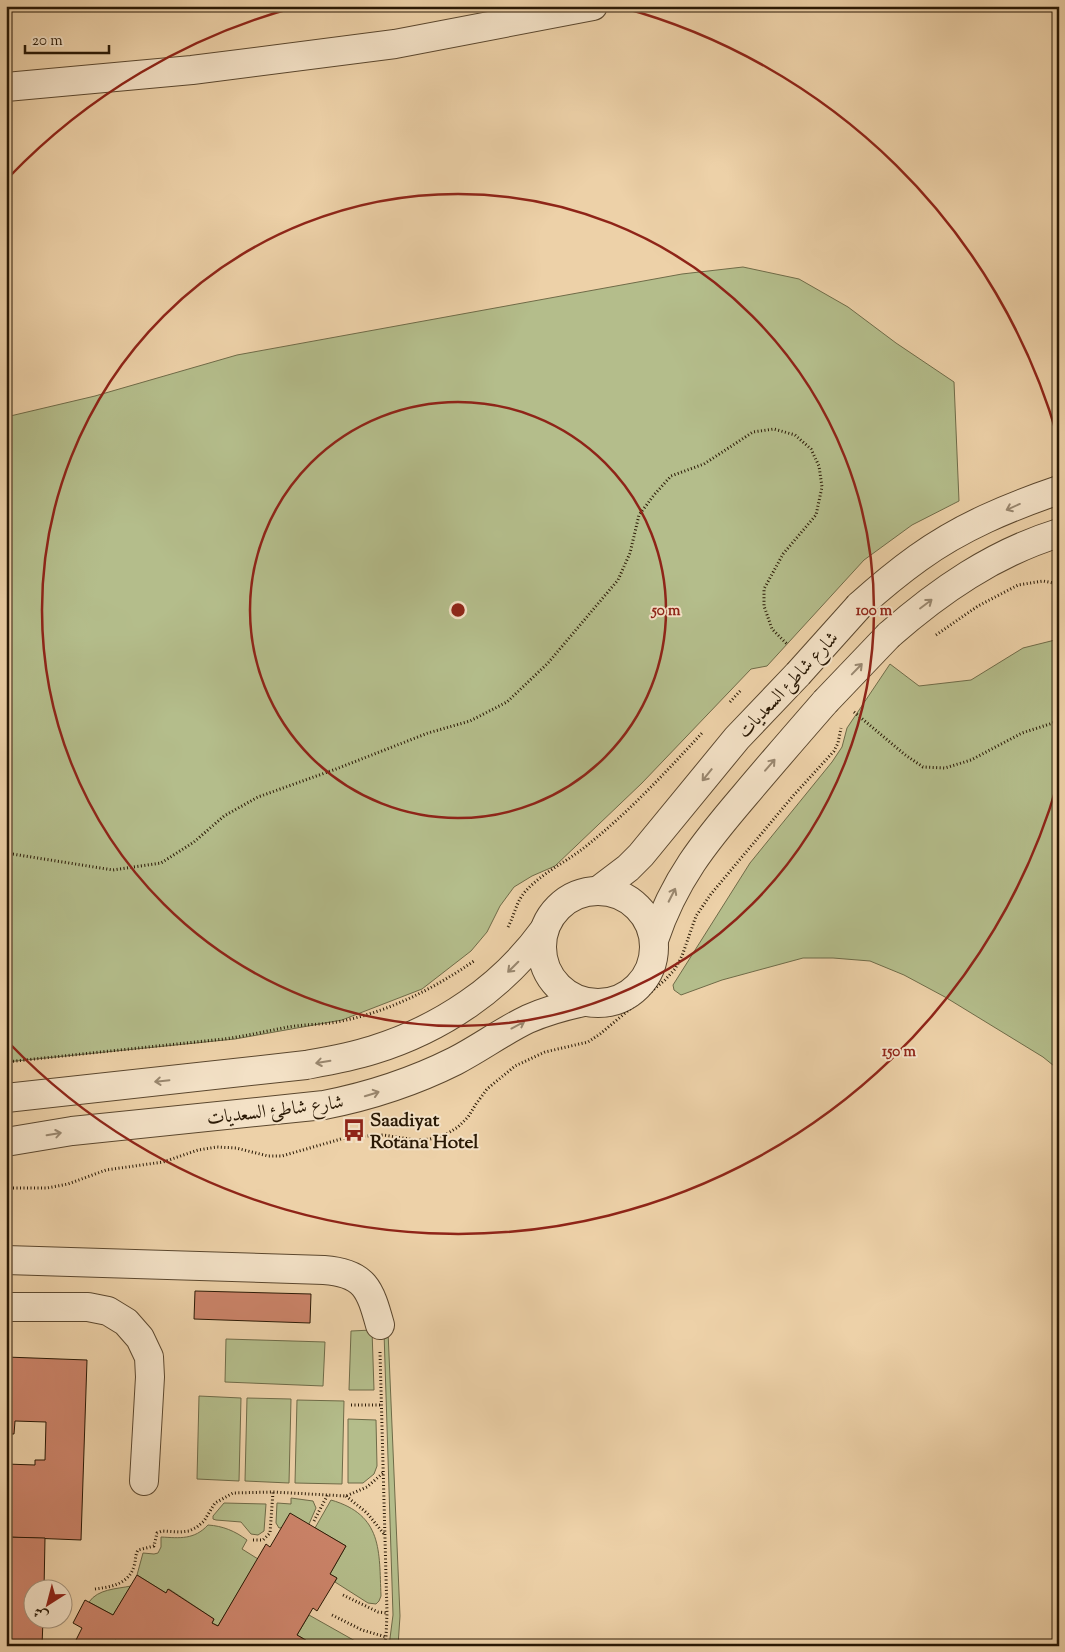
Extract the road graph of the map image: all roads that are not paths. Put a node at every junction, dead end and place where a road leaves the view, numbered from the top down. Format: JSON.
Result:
{"nodes":[{"id":1,"x":593,"y":6,"type":"edge"},
{"id":2,"x":6,"y":87,"type":"edge"},
{"id":3,"x":1059,"y":490,"type":"edge"},
{"id":4,"x":1059,"y":533,"type":"edge"},
{"id":5,"x":599,"y":890,"type":"junction"},
{"id":6,"x":544,"y":930,"type":"junction"},
{"id":7,"x":654,"y":940,"type":"junction"},
{"id":8,"x":583,"y":1002,"type":"junction"},
{"id":9,"x":6,"y":1098,"type":"edge"},
{"id":10,"x":6,"y":1142,"type":"edge"},
{"id":11,"x":6,"y":1260,"type":"edge"},
{"id":12,"x":6,"y":1307,"type":"edge"},
{"id":13,"x":380,"y":1325,"type":"road end"},
{"id":14,"x":144,"y":1481,"type":"dead end"}],
"edges":[{"from":1,"to":2,"type":"street"},
{"from":3,"to":5,"type":"street","name":"شارع شاطئ السعديات","one_way":true,"bridge":true},
{"from":7,"to":4,"type":"street","one_way":true,"bridge":true},
{"from":5,"to":6,"type":"street"},
{"from":5,"to":7,"type":"street"},
{"from":6,"to":8,"type":"street"},
{"from":6,"to":9,"type":"street","one_way":true},
{"from":7,"to":8,"type":"street"},
{"from":10,"to":8,"type":"street","name":"شارع شاطئ السعديات","one_way":true},
{"from":11,"to":13,"type":"street"},
{"from":12,"to":14,"type":"street"}]}
